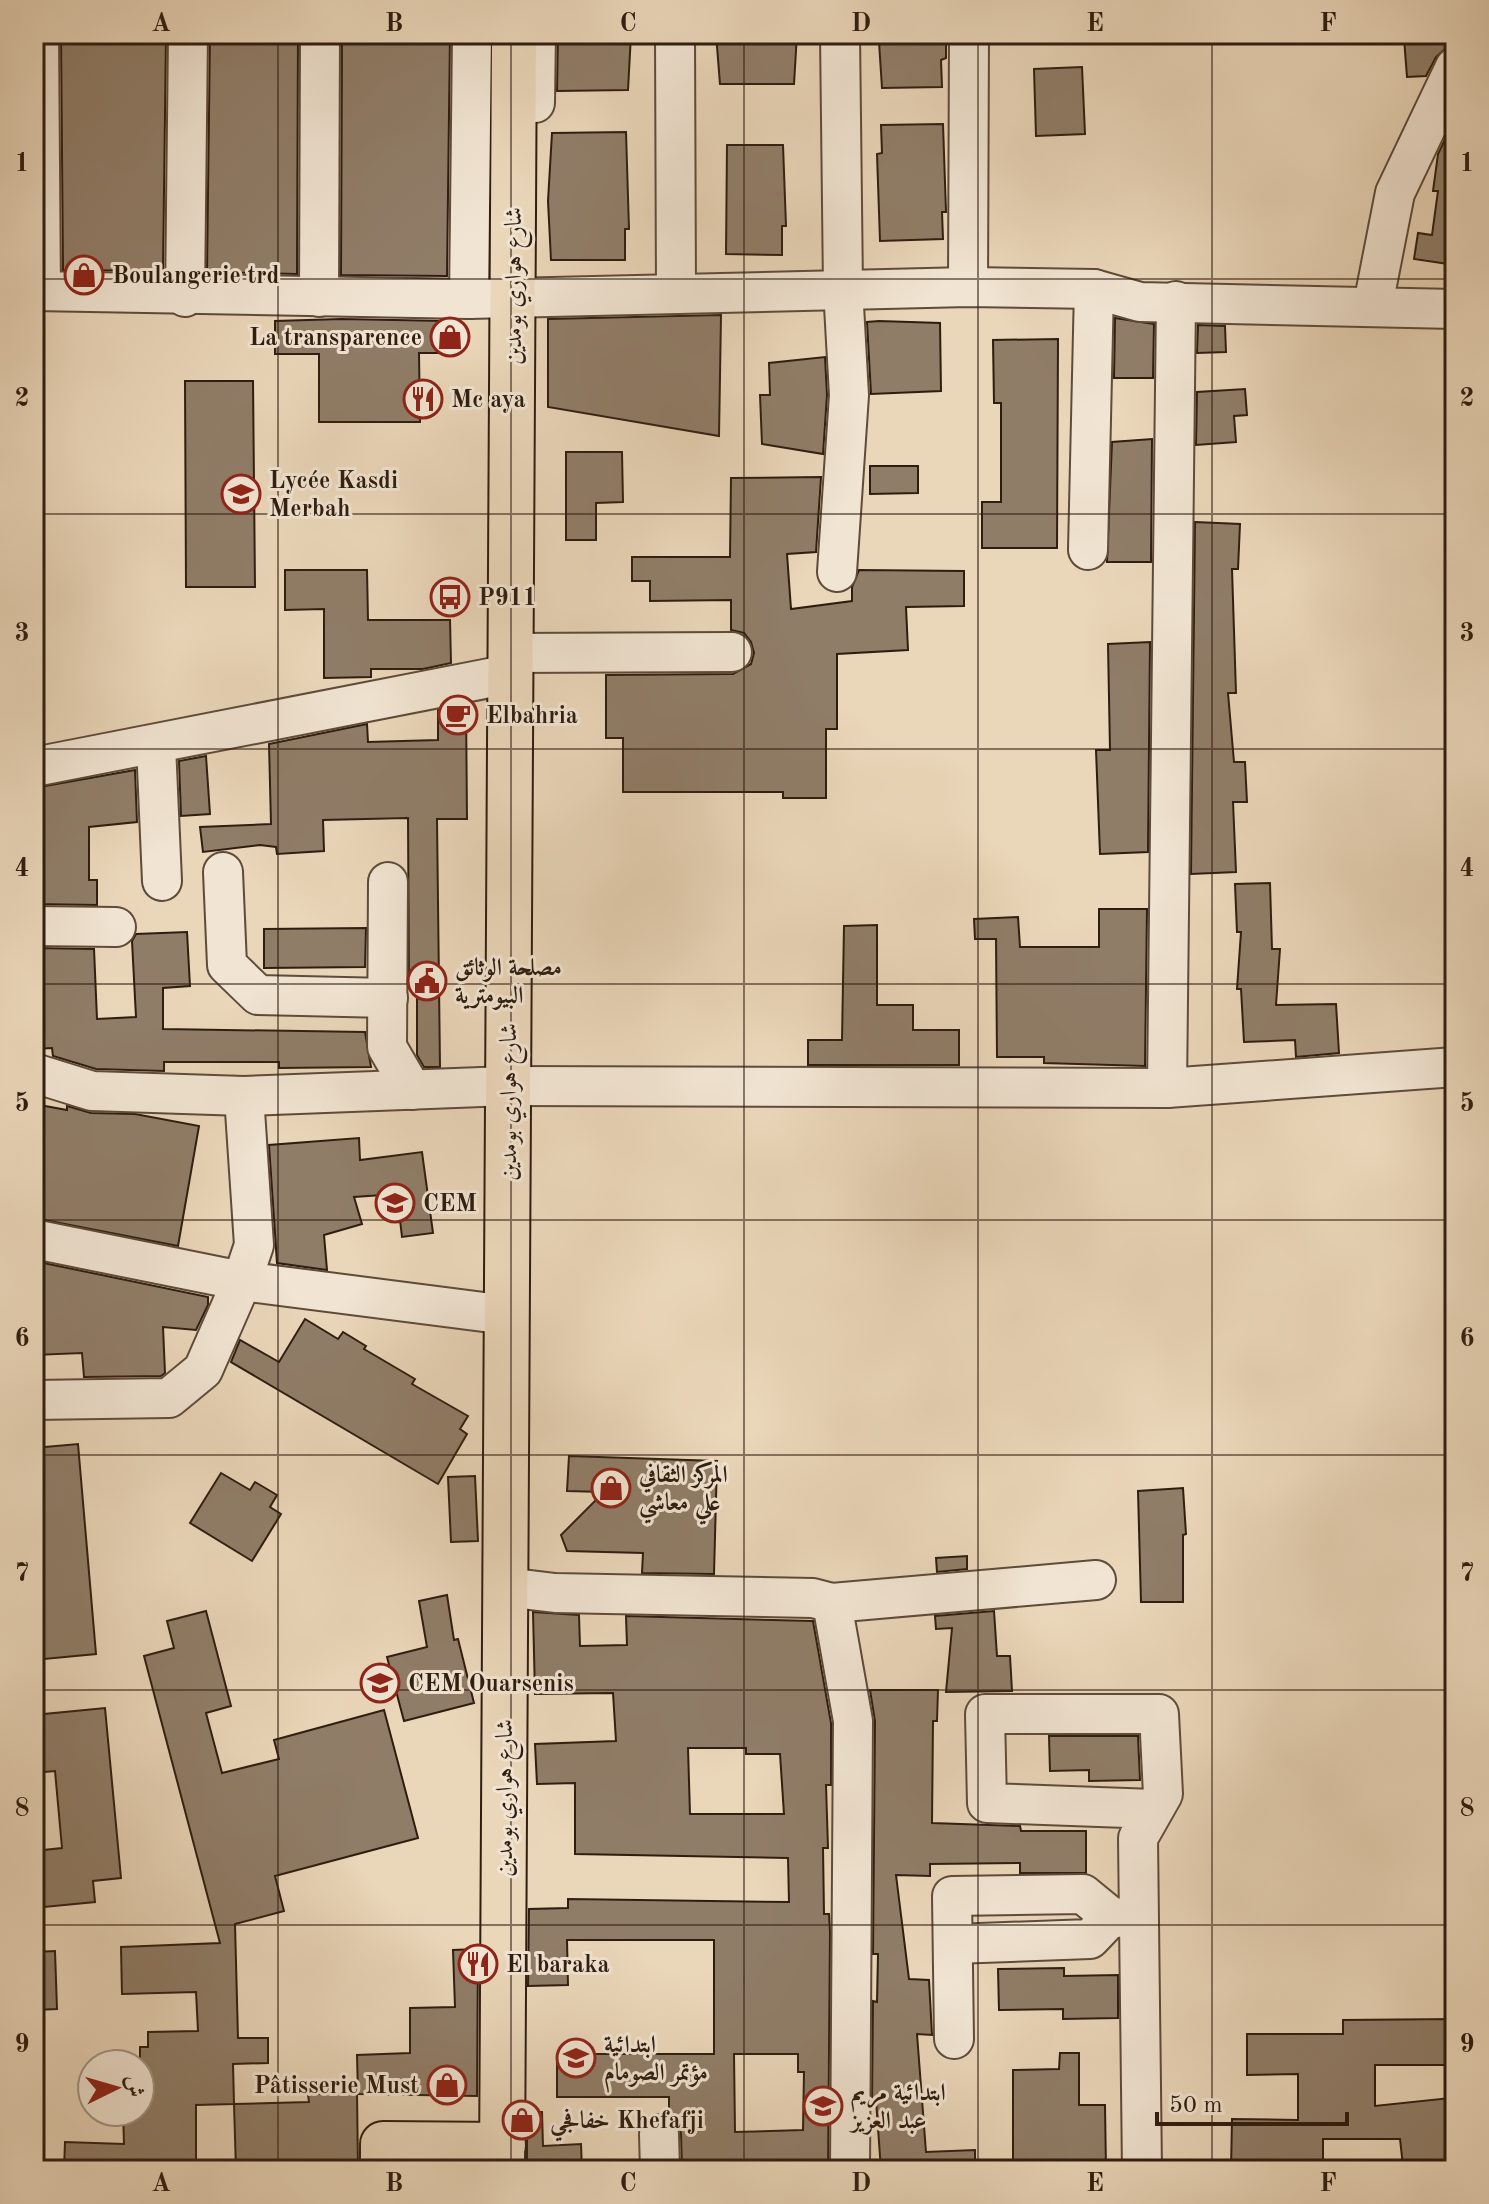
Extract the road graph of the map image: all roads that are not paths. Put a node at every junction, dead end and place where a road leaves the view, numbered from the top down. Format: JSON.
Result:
{"nodes":[{"id":1,"x":39,"y":34,"type":"edge"},
{"id":2,"x":188,"y":34,"type":"edge"},
{"id":3,"x":320,"y":34,"type":"edge"},
{"id":4,"x":472,"y":34,"type":"edge"},
{"id":5,"x":514,"y":34,"type":"edge"},
{"id":6,"x":536,"y":34,"type":"edge"},
{"id":7,"x":675,"y":34,"type":"edge"},
{"id":8,"x":840,"y":34,"type":"edge"},
{"id":9,"x":969,"y":34,"type":"edge"},
{"id":10,"x":1455,"y":67,"type":"edge"},
{"id":11,"x":968,"y":287,"type":"junction"},
{"id":12,"x":843,"y":288,"type":"junction"},
{"id":13,"x":1094,"y":289,"type":"junction"},
{"id":14,"x":37,"y":291,"type":"edge"},
{"id":15,"x":676,"y":294,"type":"junction"},
{"id":16,"x":185,"y":297,"type":"junction"},
{"id":17,"x":319,"y":297,"type":"junction"},
{"id":18,"x":521,"y":298,"type":"junction"},
{"id":19,"x":469,"y":299,"type":"junction"},
{"id":20,"x":1176,"y":301,"type":"junction"},
{"id":21,"x":1373,"y":305,"type":"junction"},
{"id":22,"x":1455,"y":309,"type":"edge"},
{"id":23,"x":1088,"y":550,"type":"dead end"},
{"id":24,"x":837,"y":572,"type":"dead end"},
{"id":25,"x":732,"y":652,"type":"dead end"},
{"id":26,"x":510,"y":663,"type":"junction"},
{"id":27,"x":156,"y":745,"type":"junction"},
{"id":28,"x":34,"y":767,"type":"edge"},
{"id":29,"x":223,"y":872,"type":"dead end"},
{"id":30,"x":162,"y":881,"type":"dead end"},
{"id":31,"x":388,"y":882,"type":"dead end"},
{"id":32,"x":34,"y":926,"type":"edge"},
{"id":33,"x":116,"y":927,"type":"dead end"},
{"id":34,"x":388,"y":998,"type":"junction"},
{"id":35,"x":1455,"y":1067,"type":"edge"},
{"id":36,"x":34,"y":1073,"type":"edge"},
{"id":37,"x":508,"y":1086,"type":"junction"},
{"id":38,"x":1167,"y":1088,"type":"junction"},
{"id":39,"x":412,"y":1090,"type":"junction"},
{"id":40,"x":244,"y":1096,"type":"junction"},
{"id":41,"x":34,"y":1239,"type":"edge"},
{"id":42,"x":242,"y":1281,"type":"junction"},
{"id":43,"x":507,"y":1315,"type":"junction"},
{"id":44,"x":34,"y":1400,"type":"edge"},
{"id":45,"x":1096,"y":1580,"type":"dead end"},
{"id":46,"x":506,"y":1587,"type":"junction"},
{"id":47,"x":832,"y":1603,"type":"junction"},
{"id":48,"x":1154,"y":1809,"type":"junction"},
{"id":49,"x":1124,"y":1918,"type":"junction"},
{"id":50,"x":954,"y":2039,"type":"dead end"},
{"id":51,"x":383,"y":2157,"type":"edge"},
{"id":52,"x":502,"y":2158,"type":"edge"},
{"id":53,"x":850,"y":2170,"type":"edge"},
{"id":54,"x":1142,"y":2170,"type":"edge"}],
"edges":[{"from":1,"to":14,"type":"street"},
{"from":2,"to":16,"type":"street"},
{"from":3,"to":17,"type":"street"},
{"from":4,"to":19,"type":"street"},
{"from":5,"to":18,"type":"main road","name":"شارع هواري بومدين"},
{"from":6,"to":18,"type":"street"},
{"from":7,"to":15,"type":"street"},
{"from":8,"to":12,"type":"street"},
{"from":9,"to":11,"type":"street"},
{"from":10,"to":21,"type":"street"},
{"from":11,"to":12,"type":"street"},
{"from":11,"to":13,"type":"street"},
{"from":12,"to":15,"type":"street"},
{"from":12,"to":24,"type":"street"},
{"from":13,"to":20,"type":"street"},
{"from":13,"to":23,"type":"street"},
{"from":14,"to":16,"type":"street"},
{"from":15,"to":18,"type":"street"},
{"from":16,"to":17,"type":"street"},
{"from":17,"to":19,"type":"street"},
{"from":18,"to":19,"type":"street"},
{"from":18,"to":26,"type":"main road","name":"شارع هواري بومدين"},
{"from":20,"to":21,"type":"street"},
{"from":20,"to":38,"type":"street"},
{"from":21,"to":22,"type":"street"},
{"from":25,"to":26,"type":"street"},
{"from":26,"to":27,"type":"street"},
{"from":26,"to":37,"type":"main road","name":"شارع هواري بومدين"},
{"from":27,"to":28,"type":"street"},
{"from":27,"to":30,"type":"street"},
{"from":29,"to":34,"type":"street"},
{"from":31,"to":34,"type":"street"},
{"from":32,"to":33,"type":"street"},
{"from":34,"to":39,"type":"street"},
{"from":35,"to":38,"type":"street"},
{"from":36,"to":40,"type":"street"},
{"from":37,"to":38,"type":"street"},
{"from":37,"to":39,"type":"street"},
{"from":37,"to":43,"type":"main road","name":"شارع هواري بومدين"},
{"from":39,"to":40,"type":"street"},
{"from":40,"to":42,"type":"street"},
{"from":41,"to":42,"type":"street"},
{"from":42,"to":43,"type":"street"},
{"from":42,"to":44,"type":"street"},
{"from":43,"to":46,"type":"main road","name":"شارع هواري بومدين"},
{"from":45,"to":47,"type":"street"},
{"from":46,"to":47,"type":"street"},
{"from":46,"to":52,"type":"main road","name":"شارع هواري بومدين"},
{"from":47,"to":53,"type":"street"},
{"from":48,"to":48,"type":"street"},
{"from":48,"to":49,"type":"street"},
{"from":49,"to":50,"type":"street"},
{"from":49,"to":54,"type":"street"},
{"from":51,"to":52,"type":"main road"}]}
